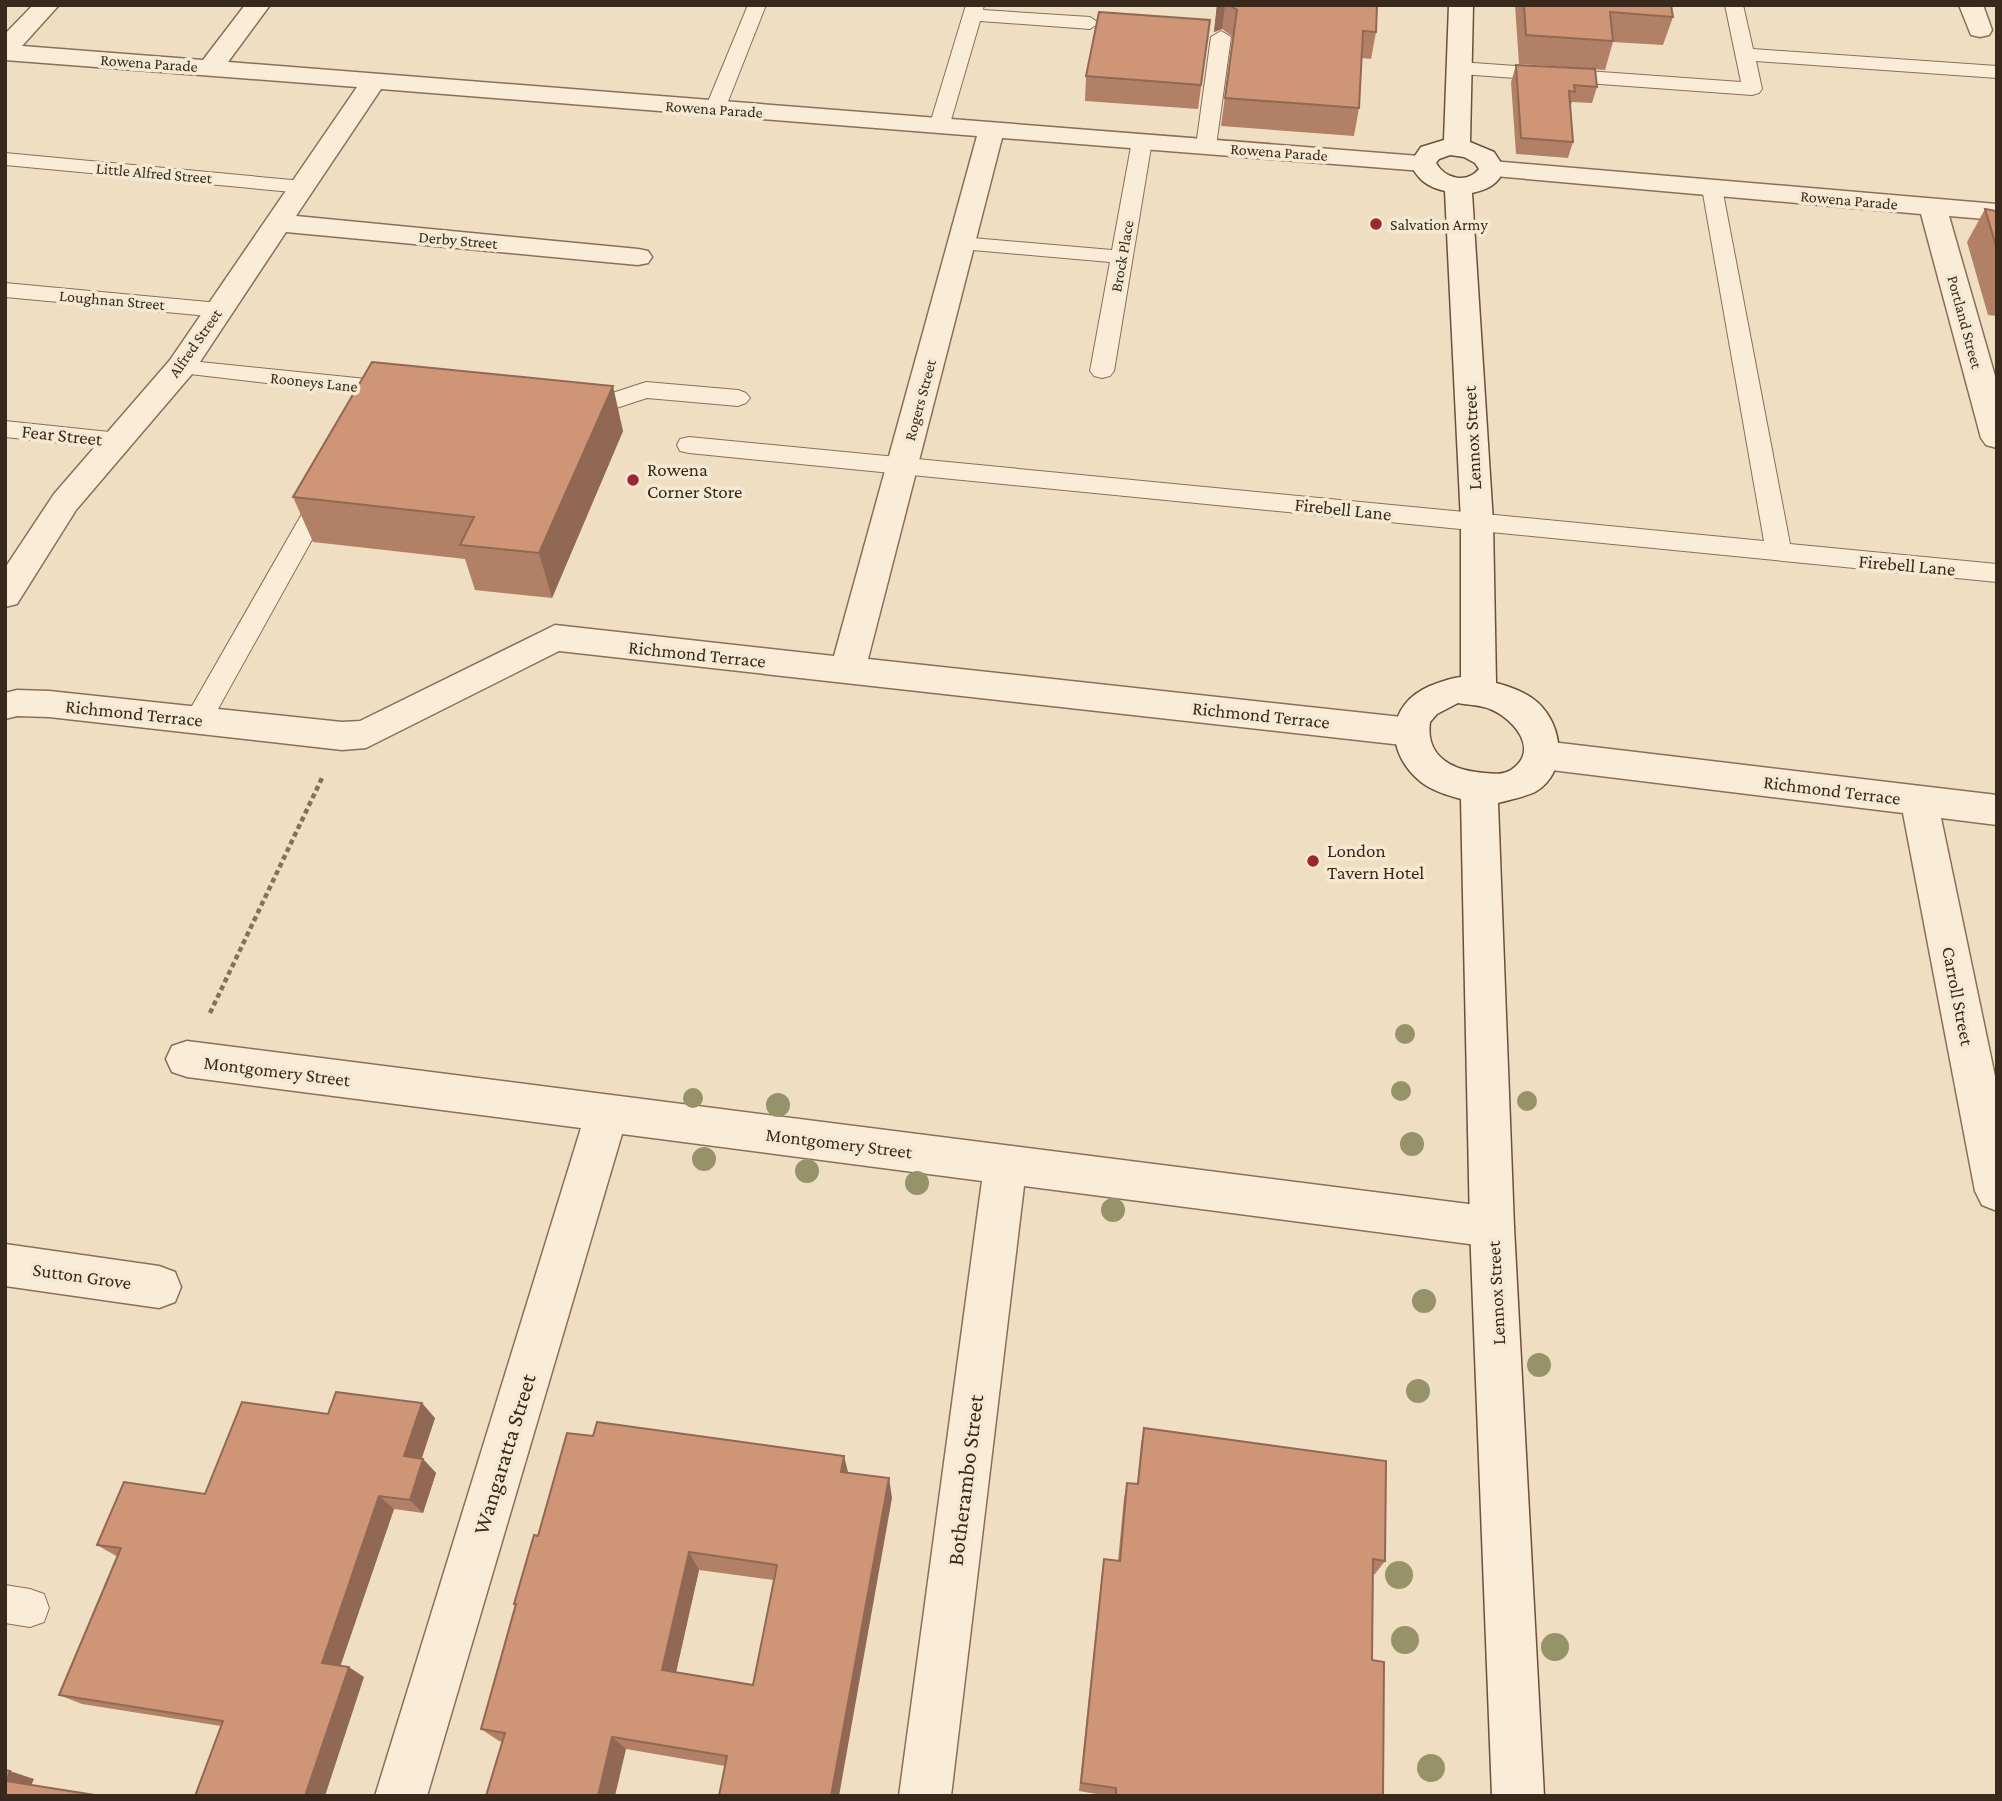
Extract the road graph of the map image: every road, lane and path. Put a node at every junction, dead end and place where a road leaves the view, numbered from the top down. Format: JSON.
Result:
{"nodes":[{"id":1,"x":47,"y":5,"type":"edge"},
{"id":2,"x":258,"y":5,"type":"edge"},
{"id":3,"x":757,"y":5,"type":"edge"},
{"id":4,"x":1461,"y":5,"type":"edge"},
{"id":5,"x":1734,"y":5,"type":"edge"},
{"id":6,"x":1971,"y":5,"type":"edge"},
{"id":7,"x":973,"y":10,"type":"edge"},
{"id":8,"x":1090,"y":23,"type":"dead end"},
{"id":9,"x":1980,"y":30,"type":"dead end"},
{"id":10,"x":1221,"y":37,"type":"dead end"},
{"id":11,"x":5,"y":51,"type":"edge"},
{"id":12,"x":1744,"y":54,"type":"junction"},
{"id":13,"x":210,"y":68,"type":"junction"},
{"id":14,"x":1460,"y":68,"type":"junction"},
{"id":15,"x":1997,"y":72,"type":"edge"},
{"id":16,"x":373,"y":82,"type":"junction"},
{"id":17,"x":715,"y":110,"type":"junction"},
{"id":18,"x":939,"y":127,"type":"junction"},
{"id":19,"x":991,"y":131,"type":"junction"},
{"id":20,"x":1142,"y":141,"type":"junction"},
{"id":21,"x":1206,"y":146,"type":"junction"},
{"id":22,"x":1457,"y":147,"type":"junction"},
{"id":23,"x":5,"y":159,"type":"edge"},
{"id":24,"x":1423,"y":163,"type":"junction"},
{"id":25,"x":1492,"y":169,"type":"junction"},
{"id":26,"x":1458,"y":186,"type":"junction"},
{"id":27,"x":303,"y":187,"type":"junction"},
{"id":28,"x":1713,"y":188,"type":"junction"},
{"id":29,"x":1933,"y":207,"type":"junction"},
{"id":30,"x":1997,"y":212,"type":"edge"},
{"id":31,"x":278,"y":223,"type":"junction"},
{"id":32,"x":961,"y":243,"type":"junction"},
{"id":33,"x":638,"y":257,"type":"dead end"},
{"id":34,"x":1122,"y":257,"type":"junction"},
{"id":35,"x":5,"y":290,"type":"edge"},
{"id":36,"x":219,"y":310,"type":"junction"},
{"id":37,"x":181,"y":367,"type":"junction"},
{"id":38,"x":1102,"y":372,"type":"dead end"},
{"id":39,"x":384,"y":389,"type":"junction"},
{"id":40,"x":424,"y":393,"type":"edge"},
{"id":41,"x":738,"y":398,"type":"dead end"},
{"id":42,"x":559,"y":407,"type":"edge"},
{"id":43,"x":370,"y":413,"type":"edge"},
{"id":44,"x":5,"y":429,"type":"edge"},
{"id":45,"x":1997,"y":438,"type":"edge"},
{"id":46,"x":119,"y":441,"type":"junction"},
{"id":47,"x":689,"y":445,"type":"dead end"},
{"id":48,"x":902,"y":466,"type":"junction"},
{"id":49,"x":336,"y":474,"type":"edge"},
{"id":50,"x":1477,"y":522,"type":"junction"},
{"id":51,"x":1779,"y":552,"type":"junction"},
{"id":52,"x":1997,"y":573,"type":"edge"},
{"id":53,"x":5,"y":595,"type":"edge"},
{"id":54,"x":848,"y":670,"type":"junction"},
{"id":55,"x":1479,"y":690,"type":"junction"},
{"id":56,"x":5,"y":706,"type":"edge"},
{"id":57,"x":198,"y":720,"type":"junction"},
{"id":58,"x":1411,"y":732,"type":"junction"},
{"id":59,"x":342,"y":736,"type":"junction"},
{"id":60,"x":1543,"y":755,"type":"junction"},
{"id":61,"x":1479,"y":789,"type":"junction"},
{"id":62,"x":1919,"y":800,"type":"junction"},
{"id":63,"x":1997,"y":810,"type":"edge"},
{"id":64,"x":187,"y":1059,"type":"joint"},
{"id":65,"x":607,"y":1113,"type":"junction"},
{"id":66,"x":1005,"y":1165,"type":"junction"},
{"id":67,"x":1997,"y":1191,"type":"edge"},
{"id":68,"x":1492,"y":1227,"type":"junction"},
{"id":69,"x":5,"y":1265,"type":"edge"},
{"id":70,"x":159,"y":1287,"type":"dead end"},
{"id":71,"x":401,"y":1796,"type":"edge"},
{"id":72,"x":925,"y":1796,"type":"edge"},
{"id":73,"x":1518,"y":1796,"type":"edge"}],
"edges":[{"from":1,"to":11,"type":"street"},
{"from":2,"to":13,"type":"street"},
{"from":3,"to":17,"type":"lane"},
{"from":4,"to":14,"type":"street"},
{"from":5,"to":12,"type":"lane"},
{"from":6,"to":9,"type":"street"},
{"from":7,"to":8,"type":"lane"},
{"from":7,"to":18,"type":"lane"},
{"from":10,"to":21,"type":"lane"},
{"from":11,"to":13,"type":"street","name":"Rowena Parade"},
{"from":12,"to":14,"type":"lane"},
{"from":12,"to":15,"type":"lane"},
{"from":13,"to":16,"type":"street","name":"Rowena Parade"},
{"from":14,"to":22,"type":"street"},
{"from":16,"to":17,"type":"street","name":"Rowena Parade"},
{"from":16,"to":27,"type":"street","name":"Alfred Street"},
{"from":17,"to":18,"type":"street","name":"Rowena Parade"},
{"from":18,"to":19,"type":"street","name":"Rowena Parade"},
{"from":19,"to":20,"type":"street","name":"Rowena Parade"},
{"from":19,"to":32,"type":"street","name":"Rogers Street"},
{"from":20,"to":21,"type":"street","name":"Rowena Parade"},
{"from":20,"to":34,"type":"lane","name":"Brock Place"},
{"from":21,"to":24,"type":"street","name":"Rowena Parade"},
{"from":22,"to":24,"type":"street"},
{"from":22,"to":25,"type":"street"},
{"from":23,"to":27,"type":"lane","name":"Little Alfred Street"},
{"from":24,"to":26,"type":"street"},
{"from":25,"to":26,"type":"street"},
{"from":25,"to":28,"type":"street","name":"Rowena Parade"},
{"from":26,"to":50,"type":"street","name":"Lennox Street"},
{"from":27,"to":31,"type":"street","name":"Alfred Street"},
{"from":28,"to":29,"type":"street","name":"Rowena Parade"},
{"from":28,"to":51,"type":"lane"},
{"from":29,"to":30,"type":"street","name":"Rowena Parade"},
{"from":29,"to":45,"type":"street","name":"Portland Street"},
{"from":31,"to":33,"type":"street","name":"Derby Street"},
{"from":31,"to":36,"type":"street","name":"Alfred Street"},
{"from":32,"to":34,"type":"lane"},
{"from":32,"to":48,"type":"street","name":"Rogers Street"},
{"from":34,"to":38,"type":"lane","name":"Brock Place"},
{"from":35,"to":36,"type":"lane","name":"Loughnan Street"},
{"from":36,"to":37,"type":"street","name":"Alfred Street"},
{"from":37,"to":39,"type":"lane","name":"Rooneys Lane"},
{"from":37,"to":46,"type":"street","name":"Alfred Street"},
{"from":39,"to":40,"type":"lane","name":"Rooneys Lane"},
{"from":39,"to":43,"type":"lane"},
{"from":41,"to":42,"type":"lane"},
{"from":44,"to":46,"type":"lane","name":"Fear Street"},
{"from":46,"to":53,"type":"street","name":"Alfred Street"},
{"from":47,"to":48,"type":"lane","name":"Firebell Lane"},
{"from":48,"to":50,"type":"lane","name":"Firebell Lane"},
{"from":48,"to":54,"type":"street","name":"Rogers Street"},
{"from":49,"to":57,"type":"lane"},
{"from":50,"to":51,"type":"lane","name":"Firebell Lane"},
{"from":50,"to":55,"type":"street","name":"Lennox Street"},
{"from":51,"to":52,"type":"lane","name":"Firebell Lane"},
{"from":54,"to":58,"type":"street","name":"Richmond Terrace"},
{"from":54,"to":59,"type":"street","name":"Richmond Terrace"},
{"from":55,"to":58,"type":"street"},
{"from":55,"to":60,"type":"street"},
{"from":56,"to":57,"type":"street","name":"Richmond Terrace"},
{"from":57,"to":59,"type":"street","name":"Richmond Terrace"},
{"from":58,"to":61,"type":"street"},
{"from":59,"to":64,"type":"path"},
{"from":60,"to":61,"type":"street"},
{"from":60,"to":62,"type":"street","name":"Richmond Terrace"},
{"from":61,"to":68,"type":"street","name":"Lennox Street"},
{"from":62,"to":63,"type":"street","name":"Richmond Terrace"},
{"from":62,"to":67,"type":"street","name":"Carroll Street"},
{"from":64,"to":65,"type":"street","name":"Montgomery Street"},
{"from":65,"to":66,"type":"street","name":"Montgomery Street"},
{"from":65,"to":71,"type":"street","name":"Wangaratta Street"},
{"from":66,"to":68,"type":"street","name":"Montgomery Street"},
{"from":66,"to":72,"type":"street","name":"Botherambo Street"},
{"from":68,"to":73,"type":"street","name":"Lennox Street"},
{"from":69,"to":70,"type":"street","name":"Sutton Grove"}]}
